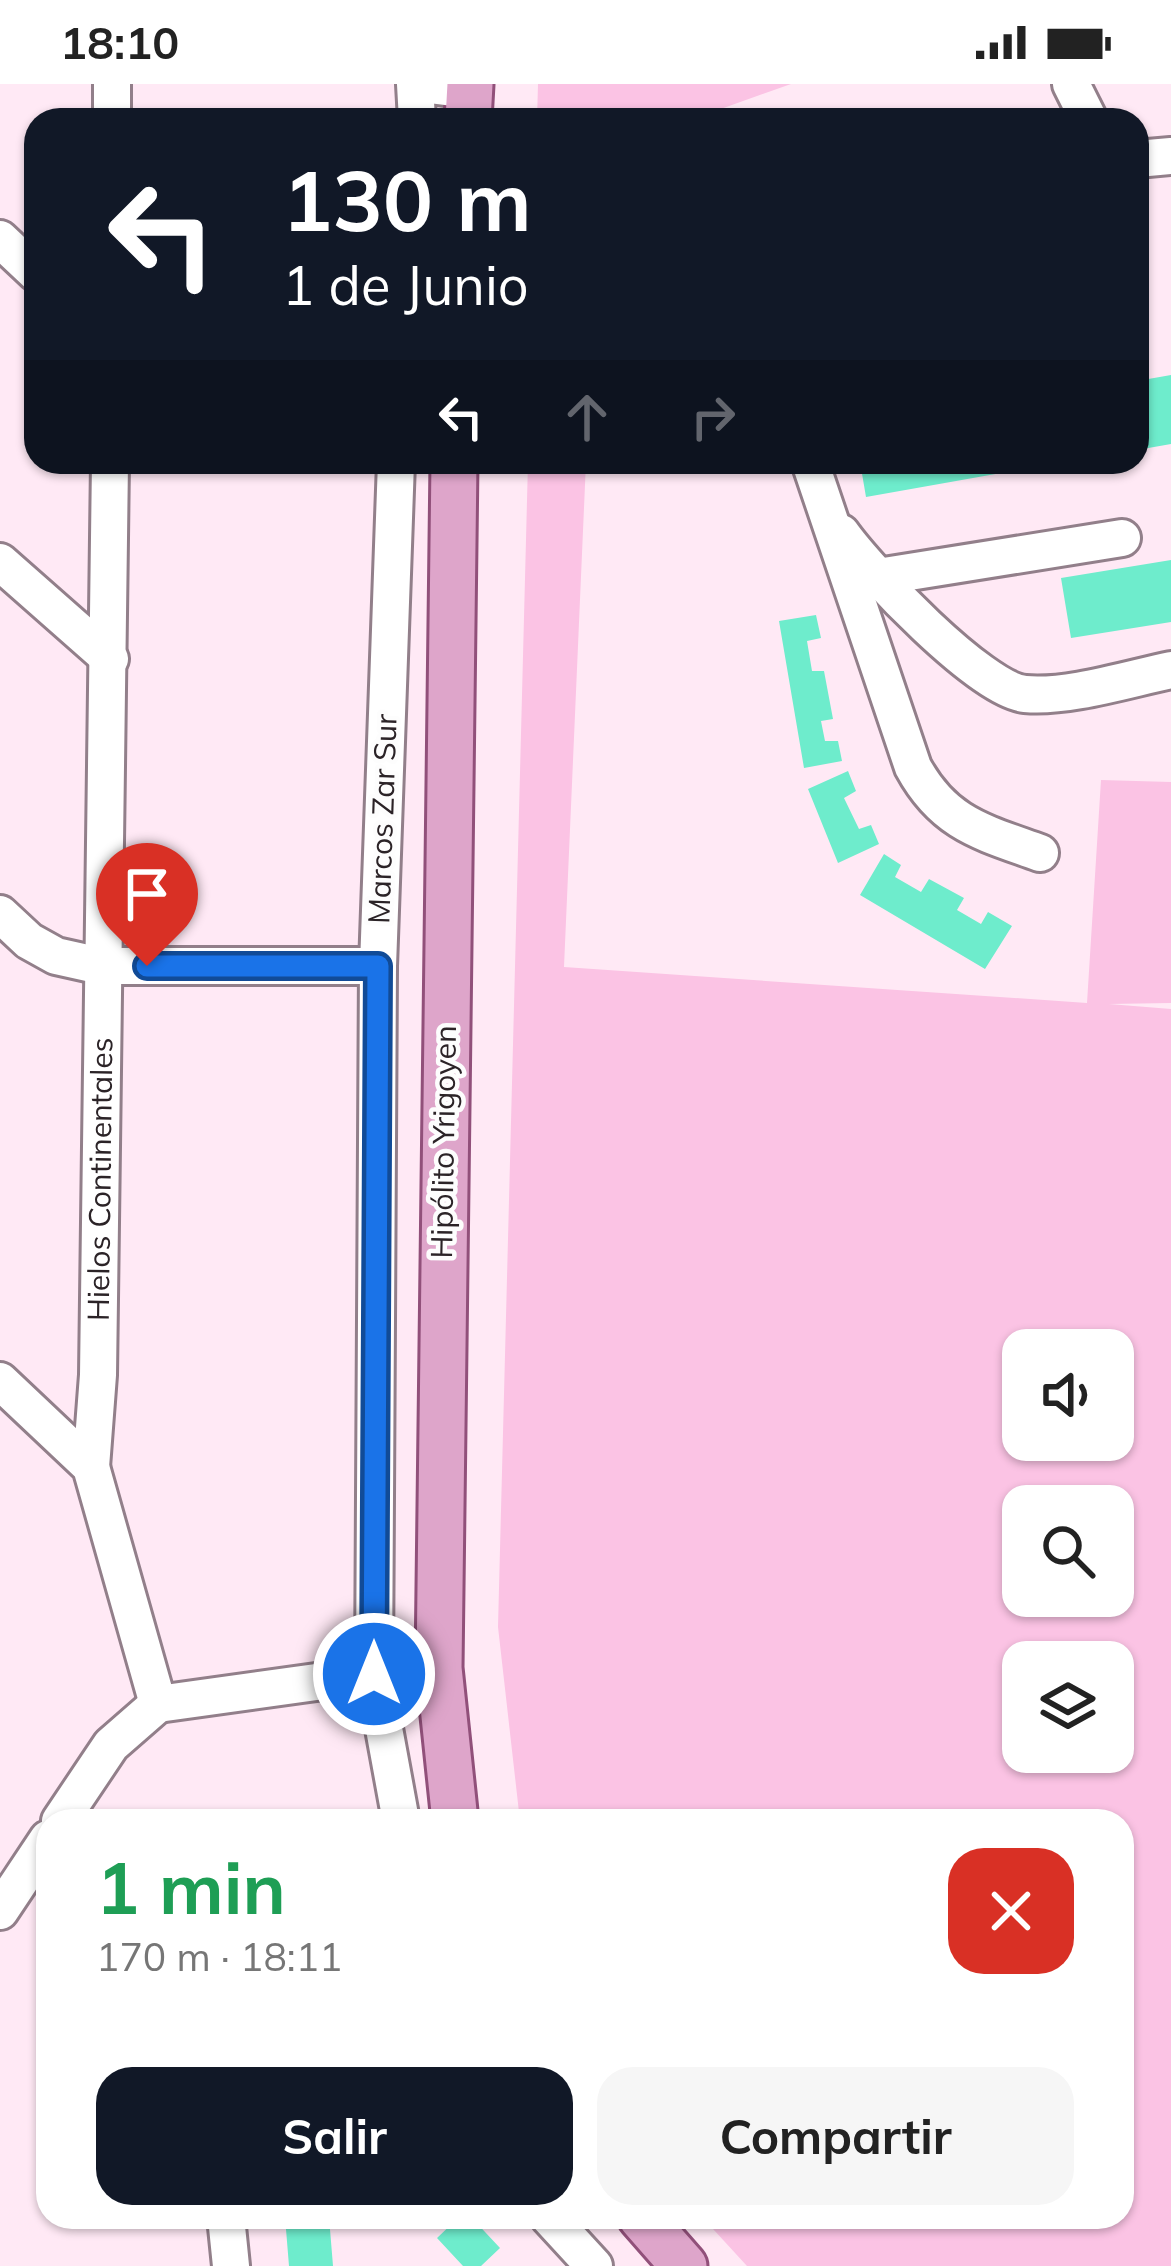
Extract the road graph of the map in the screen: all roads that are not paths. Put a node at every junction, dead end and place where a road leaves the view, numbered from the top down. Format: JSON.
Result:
{"nodes":[{"id":1,"x":418,"y":84,"type":"edge"},
{"id":2,"x":469,"y":98,"type":"edge"},
{"id":3,"x":0,"y":239,"type":"edge"},
{"id":4,"x":24,"y":262,"type":"edge"},
{"id":5,"x":110,"y":474,"type":"edge"},
{"id":6,"x":396,"y":474,"type":"edge"},
{"id":7,"x":454,"y":474,"type":"edge"},
{"id":8,"x":814,"y":474,"type":"edge"},
{"id":9,"x":823,"y":504,"type":"junction"},
{"id":10,"x":1122,"y":538,"type":"dead end"},
{"id":11,"x":0,"y":562,"type":"edge"},
{"id":12,"x":878,"y":577,"type":"junction"},
{"id":13,"x":110,"y":659,"type":"junction"},
{"id":14,"x":1171,"y":670,"type":"edge"},
{"id":15,"x":1040,"y":854,"type":"dead end"},
{"id":16,"x":0,"y":914,"type":"edge"},
{"id":17,"x":101,"y":965,"type":"junction"},
{"id":18,"x":378,"y":966,"type":"junction"},
{"id":19,"x":0,"y":1381,"type":"edge"},
{"id":20,"x":91,"y":1467,"type":"junction"},
{"id":21,"x":374,"y":1674,"type":"junction"},
{"id":22,"x":158,"y":1704,"type":"junction"},
{"id":23,"x":68,"y":1809,"type":"edge"},
{"id":24,"x":399,"y":1809,"type":"edge"},
{"id":25,"x":454,"y":1809,"type":"edge"},
{"id":26,"x":36,"y":1858,"type":"edge"},
{"id":27,"x":0,"y":1911,"type":"edge"},
{"id":28,"x":227,"y":2229,"type":"edge"},
{"id":29,"x":560,"y":2229,"type":"edge"},
{"id":30,"x":651,"y":2229,"type":"edge"},
{"id":31,"x":231,"y":2266,"type":"edge"},
{"id":32,"x":594,"y":2266,"type":"edge"},
{"id":33,"x":683,"y":2266,"type":"edge"}],
"edges":[{"from":1,"to":2,"type":"street"},
{"from":3,"to":4,"type":"street"},
{"from":5,"to":13,"type":"street","name":"Hielos Continentales"},
{"from":6,"to":18,"type":"street","name":"Marcos Zar Sur"},
{"from":7,"to":25,"type":"main road","name":"Hipólito Yrigoyen"},
{"from":8,"to":9,"type":"street"},
{"from":9,"to":12,"type":"street"},
{"from":9,"to":15,"type":"street"},
{"from":10,"to":12,"type":"street"},
{"from":11,"to":13,"type":"street"},
{"from":12,"to":14,"type":"street"},
{"from":13,"to":17,"type":"street","name":"Hielos Continentales"},
{"from":16,"to":17,"type":"street"},
{"from":17,"to":18,"type":"street"},
{"from":17,"to":20,"type":"street","name":"Hielos Continentales"},
{"from":18,"to":21,"type":"street","name":"Marcos Zar Sur"},
{"from":19,"to":20,"type":"street"},
{"from":20,"to":22,"type":"street"},
{"from":21,"to":22,"type":"street"},
{"from":21,"to":24,"type":"street","name":"Marcos Zar Sur"},
{"from":22,"to":23,"type":"street"},
{"from":26,"to":27,"type":"street"},
{"from":28,"to":31,"type":"street"},
{"from":29,"to":32,"type":"street"},
{"from":30,"to":33,"type":"main road"}]}
